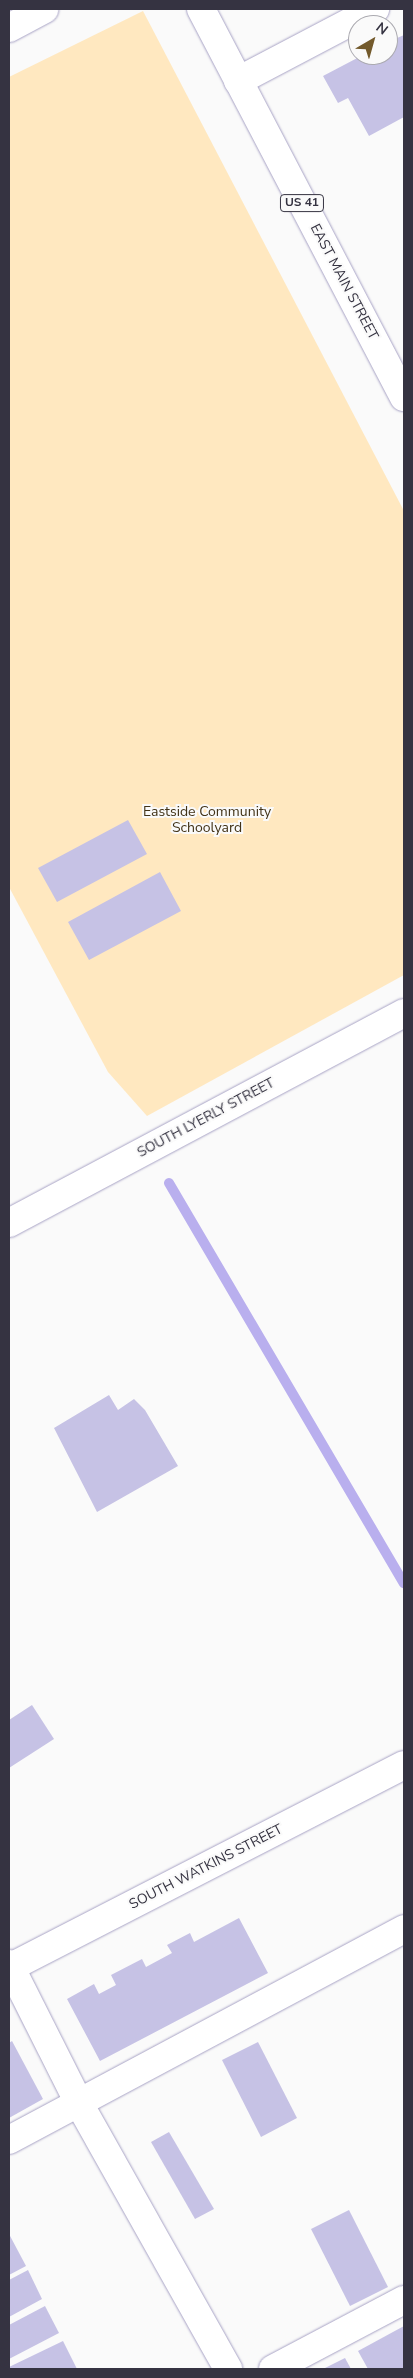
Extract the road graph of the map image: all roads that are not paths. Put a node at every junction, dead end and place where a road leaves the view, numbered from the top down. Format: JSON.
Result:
{"nodes":[{"id":1,"x":44,"y":9,"type":"edge"},
{"id":2,"x":201,"y":9,"type":"edge"},
{"id":3,"x":375,"y":9,"type":"edge"},
{"id":4,"x":9,"y":28,"type":"edge"},
{"id":5,"x":238,"y":81,"type":"junction"},
{"id":6,"x":404,"y":397,"type":"edge"},
{"id":7,"x":404,"y":1013,"type":"edge"},
{"id":8,"x":9,"y":1223,"type":"edge"},
{"id":9,"x":404,"y":1765,"type":"edge"},
{"id":10,"x":404,"y":1929,"type":"edge"},
{"id":11,"x":9,"y":1967,"type":"edge"},
{"id":12,"x":80,"y":2105,"type":"junction"},
{"id":13,"x":9,"y":2140,"type":"edge"},
{"id":14,"x":404,"y":2300,"type":"edge"},
{"id":15,"x":228,"y":2369,"type":"edge"},
{"id":16,"x":273,"y":2369,"type":"edge"}],
"edges":[{"from":1,"to":4,"type":"street"},
{"from":2,"to":5,"type":"street","name":"EAST MAIN STREET","number":"US 41"},
{"from":3,"to":5,"type":"street"},
{"from":5,"to":6,"type":"street","name":"EAST MAIN STREET","number":"US 41"},
{"from":7,"to":8,"type":"street","name":"SOUTH LYERLY STREET"},
{"from":9,"to":11,"type":"street","name":"SOUTH WATKINS STREET"},
{"from":10,"to":12,"type":"street"},
{"from":11,"to":12,"type":"street"},
{"from":12,"to":13,"type":"street"},
{"from":12,"to":15,"type":"street"},
{"from":14,"to":16,"type":"street"}]}
